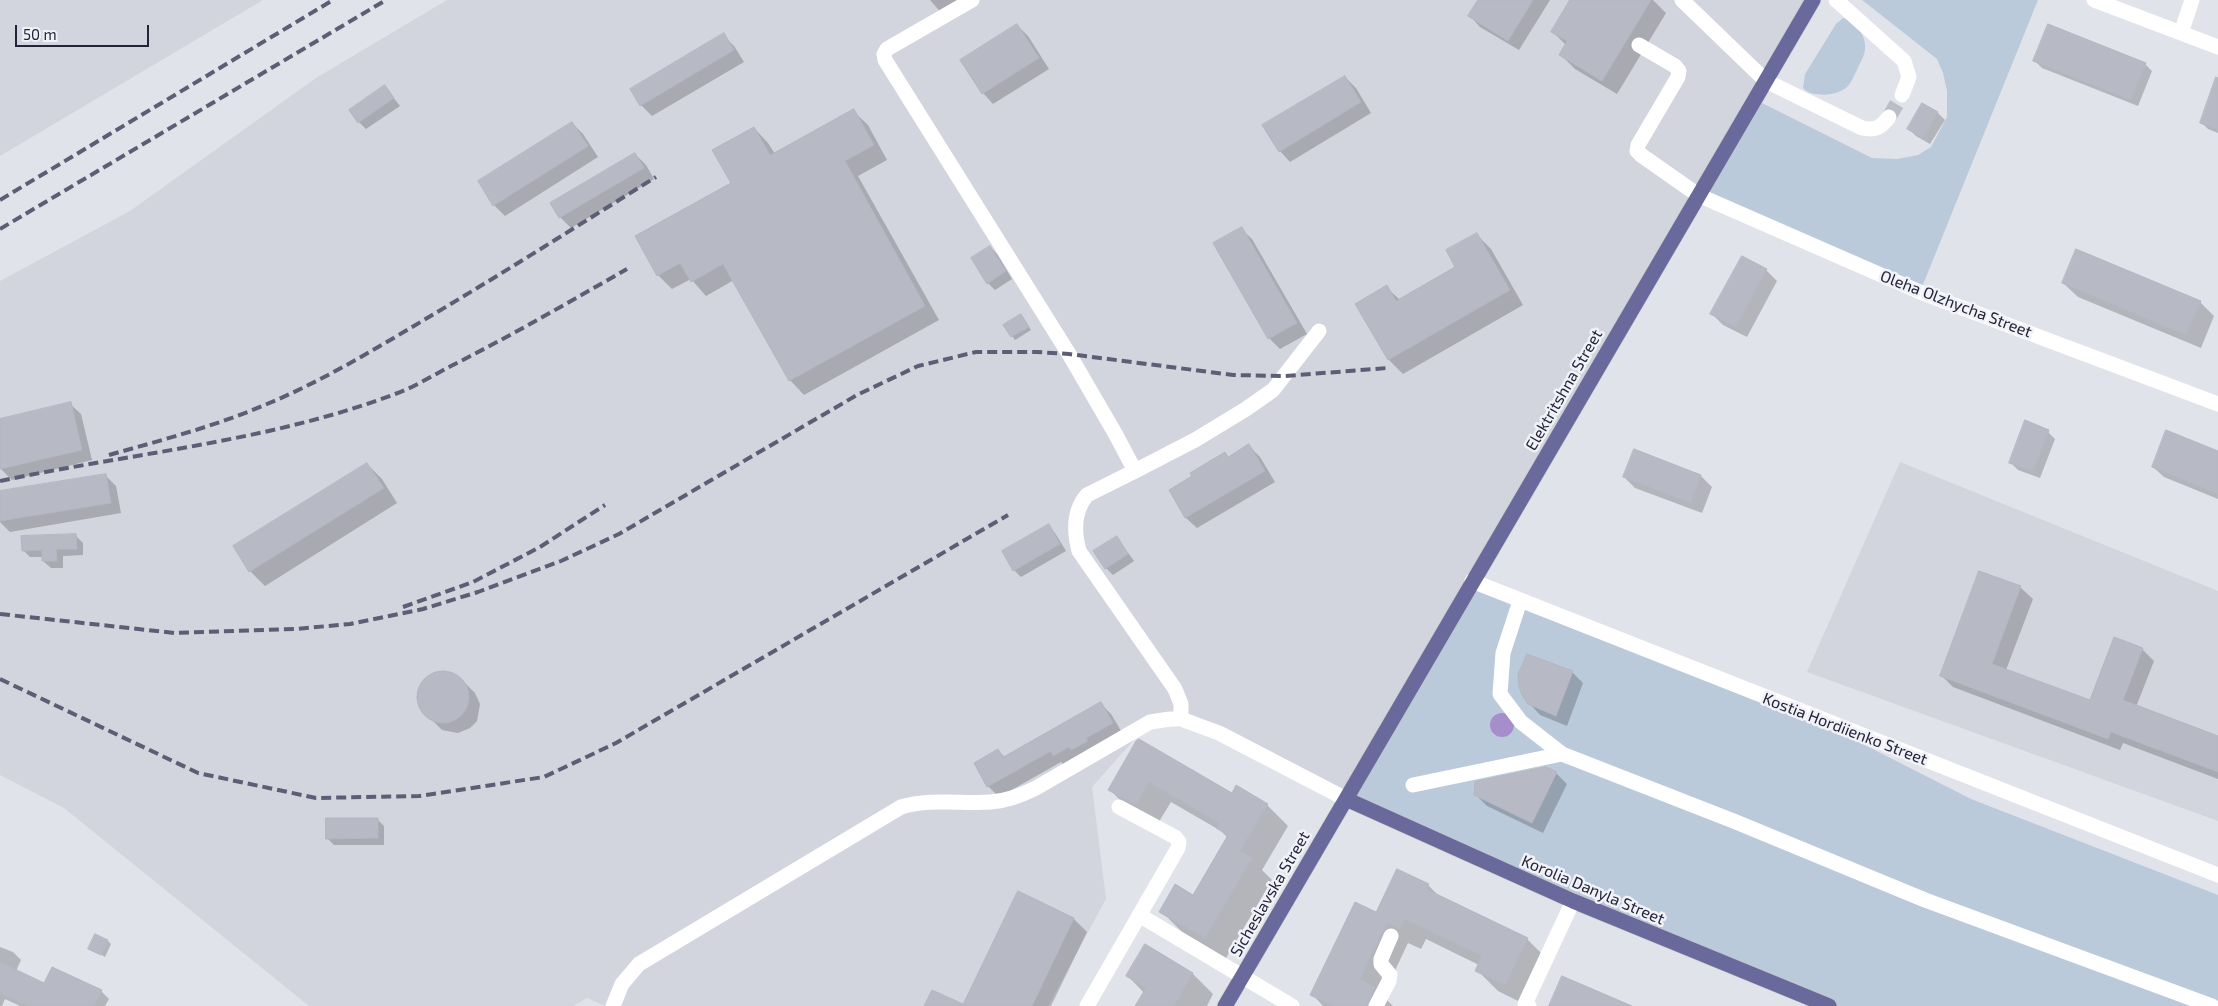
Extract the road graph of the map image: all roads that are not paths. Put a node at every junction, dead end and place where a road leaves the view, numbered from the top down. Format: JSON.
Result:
{"nodes":[{"id":1,"x":972,"y":0,"type":"edge"},
{"id":2,"x":1682,"y":0,"type":"edge"},
{"id":3,"x":1813,"y":0,"type":"edge"},
{"id":4,"x":1836,"y":0,"type":"edge"},
{"id":5,"x":2094,"y":0,"type":"edge"},
{"id":6,"x":2192,"y":0,"type":"edge"},
{"id":7,"x":2181,"y":33,"type":"junction"},
{"id":8,"x":1639,"y":45,"type":"dead end"},
{"id":9,"x":2218,"y":47,"type":"edge"},
{"id":10,"x":1766,"y":81,"type":"junction"},
{"id":11,"x":1902,"y":95,"type":"tunnel mouth"},
{"id":12,"x":1889,"y":117,"type":"tunnel mouth"},
{"id":13,"x":1698,"y":195,"type":"junction"},
{"id":14,"x":1319,"y":331,"type":"dead end"},
{"id":15,"x":2218,"y":404,"type":"edge"},
{"id":16,"x":1134,"y":470,"type":"junction"},
{"id":17,"x":1472,"y":581,"type":"junction"},
{"id":18,"x":1520,"y":600,"type":"junction"},
{"id":19,"x":1181,"y":719,"type":"junction"},
{"id":20,"x":1562,"y":754,"type":"junction"},
{"id":21,"x":1413,"y":785,"type":"dead end"},
{"id":22,"x":1346,"y":799,"type":"junction"},
{"id":23,"x":1119,"y":807,"type":"dead end"},
{"id":24,"x":2218,"y":876,"type":"edge"},
{"id":25,"x":1573,"y":901,"type":"junction"},
{"id":26,"x":1138,"y":915,"type":"junction"},
{"id":27,"x":1391,"y":936,"type":"dead end"},
{"id":28,"x":1242,"y":977,"type":"junction"},
{"id":29,"x":613,"y":1006,"type":"edge"},
{"id":30,"x":1086,"y":1006,"type":"edge"},
{"id":31,"x":1225,"y":1006,"type":"edge"},
{"id":32,"x":1292,"y":1006,"type":"edge"},
{"id":33,"x":1376,"y":1006,"type":"edge"},
{"id":34,"x":1526,"y":1006,"type":"edge"},
{"id":35,"x":1829,"y":1006,"type":"edge"},
{"id":36,"x":2212,"y":1006,"type":"edge"}],
"edges":[{"from":1,"to":16,"type":"street"},
{"from":2,"to":10,"type":"street"},
{"from":3,"to":10,"type":"main road","name":"Elektritshna Street"},
{"from":4,"to":11,"type":"street"},
{"from":5,"to":7,"type":"street"},
{"from":6,"to":7,"type":"street"},
{"from":7,"to":9,"type":"street"},
{"from":8,"to":13,"type":"street","name":"Oleha Olzhycha Street"},
{"from":10,"to":12,"type":"street"},
{"from":10,"to":13,"type":"main road","name":"Elektritshna Street"},
{"from":13,"to":15,"type":"street","name":"Oleha Olzhycha Street"},
{"from":13,"to":17,"type":"main road","name":"Elektritshna Street"},
{"from":14,"to":16,"type":"street"},
{"from":16,"to":19,"type":"street"},
{"from":17,"to":18,"type":"street","name":"Kostia Hordiienko Street"},
{"from":17,"to":22,"type":"main road","name":"Elektritshna Street"},
{"from":18,"to":20,"type":"street"},
{"from":18,"to":24,"type":"street","name":"Kostia Hordiienko Street"},
{"from":19,"to":22,"type":"street"},
{"from":19,"to":29,"type":"street"},
{"from":20,"to":21,"type":"street"},
{"from":20,"to":36,"type":"street"},
{"from":22,"to":25,"type":"main road","name":"Korolia Danyla Street"},
{"from":22,"to":28,"type":"main road","name":"Sicheslavska Street"},
{"from":23,"to":26,"type":"street"},
{"from":25,"to":34,"type":"street"},
{"from":25,"to":35,"type":"main road","name":"Korolia Danyla Street"},
{"from":26,"to":28,"type":"street"},
{"from":26,"to":30,"type":"street"},
{"from":27,"to":33,"type":"street"},
{"from":28,"to":31,"type":"main road","name":"Sicheslavska Street"},
{"from":28,"to":32,"type":"street"}]}
